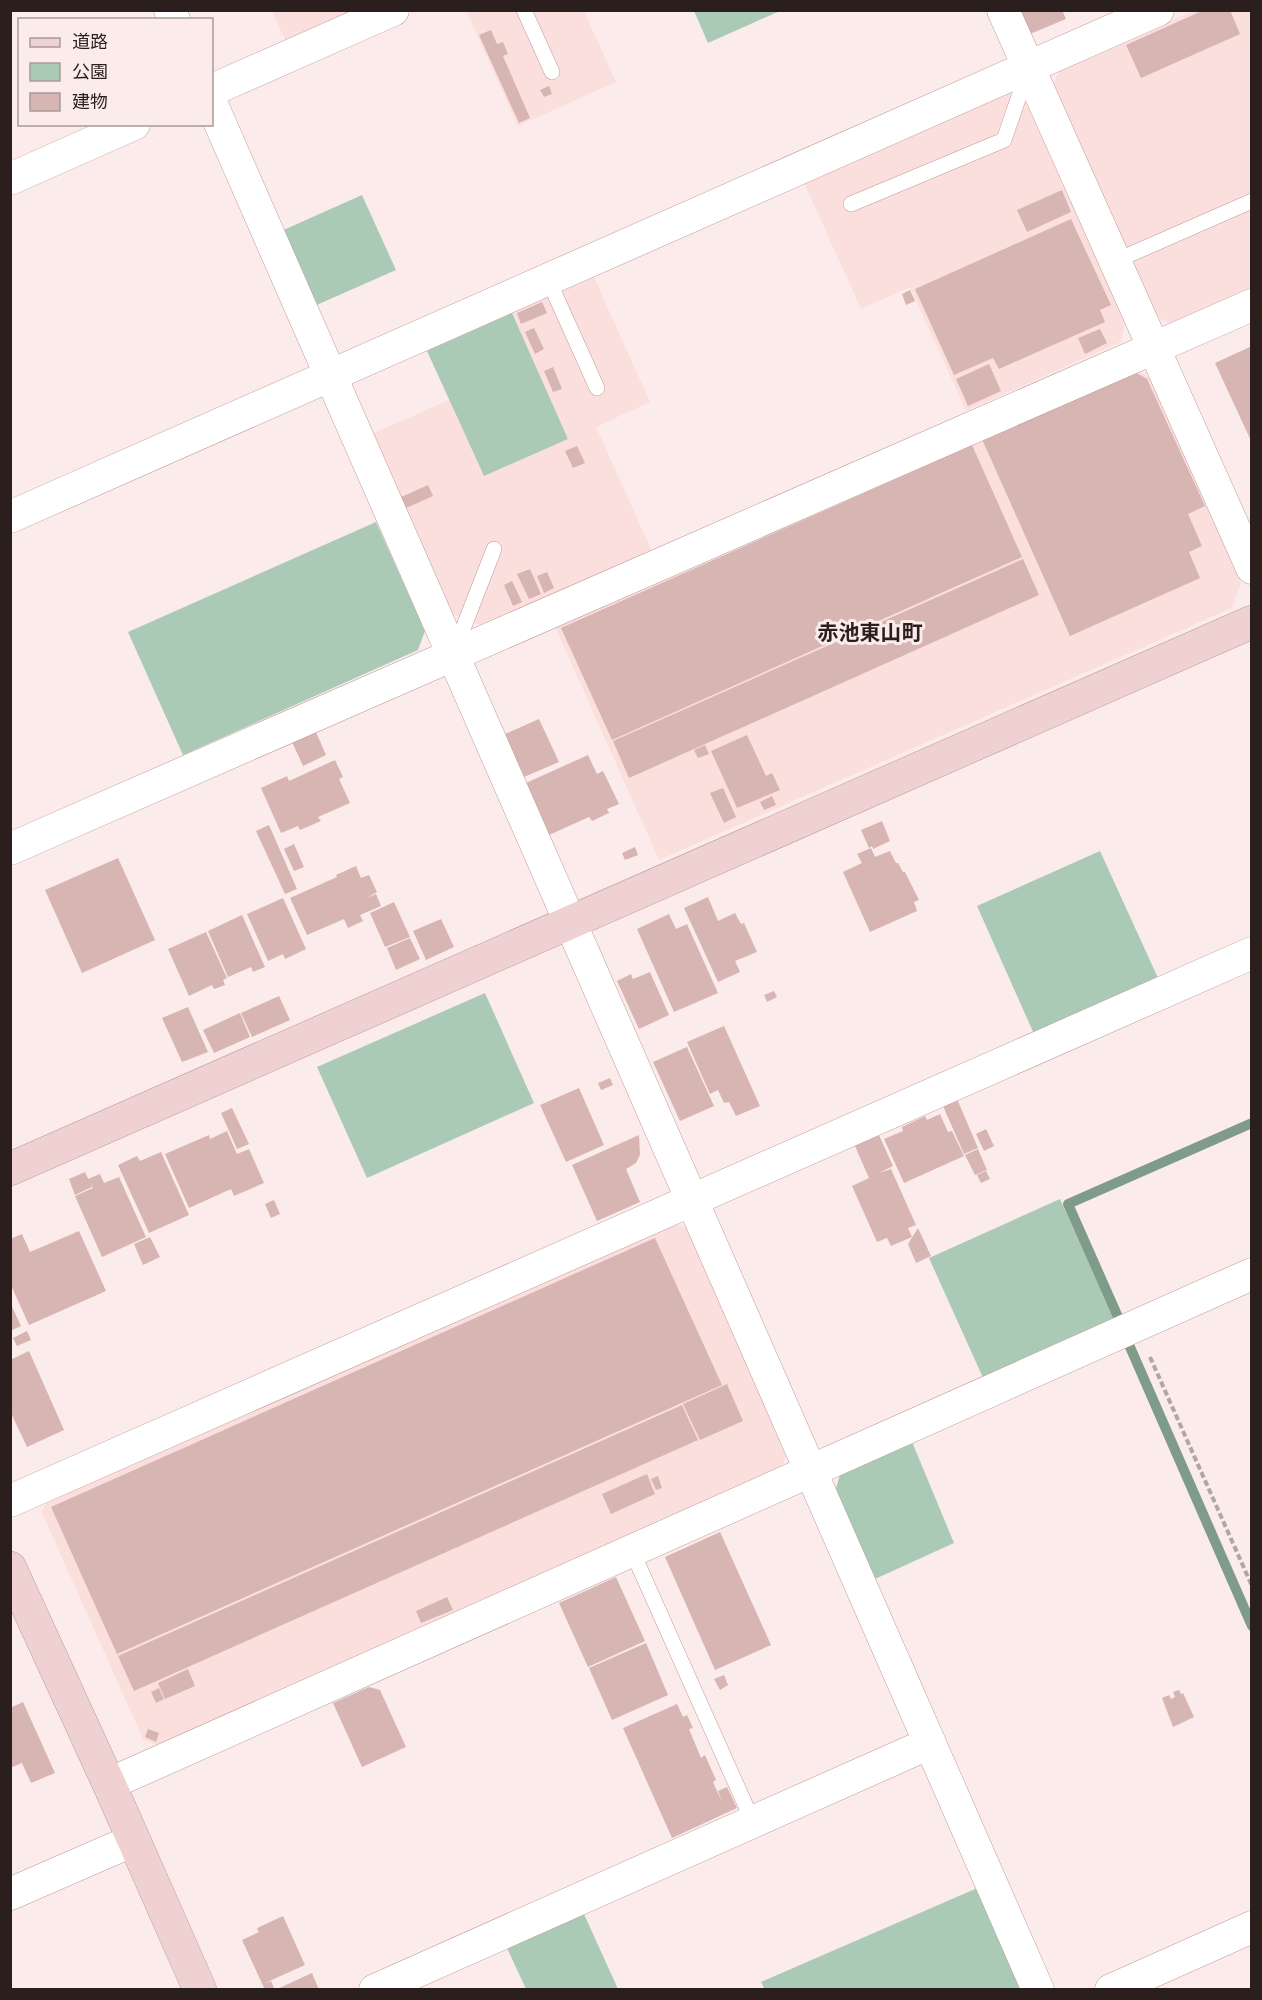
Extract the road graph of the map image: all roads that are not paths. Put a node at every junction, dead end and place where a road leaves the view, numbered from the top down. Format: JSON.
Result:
{"nodes":[{"id":1,"x":393,"y":10,"type":"edge"},
{"id":2,"x":524,"y":10,"type":"edge"},
{"id":3,"x":1003,"y":10,"type":"edge"},
{"id":4,"x":1158,"y":10,"type":"edge"},
{"id":5,"x":1029,"y":68,"type":"junction"},
{"id":6,"x":552,"y":72,"type":"dead end"},
{"id":7,"x":213,"y":90,"type":"edge"},
{"id":8,"x":213,"y":107,"type":"edge"},
{"id":9,"x":129,"y":126,"type":"edge"},
{"id":10,"x":10,"y":179,"type":"edge"},
{"id":11,"x":1251,"y":201,"type":"edge"},
{"id":12,"x":851,"y":204,"type":"dead end"},
{"id":13,"x":1115,"y":261,"type":"junction"},
{"id":14,"x":548,"y":279,"type":"junction"},
{"id":15,"x":1251,"y":305,"type":"edge"},
{"id":16,"x":1154,"y":348,"type":"junction"},
{"id":17,"x":330,"y":376,"type":"junction"},
{"id":18,"x":597,"y":388,"type":"dead end"},
{"id":19,"x":10,"y":517,"type":"edge"},
{"id":20,"x":494,"y":549,"type":"dead end"},
{"id":21,"x":1251,"y":568,"type":"edge"},
{"id":22,"x":1251,"y":622,"type":"edge"},
{"id":23,"x":453,"y":655,"type":"junction"},
{"id":24,"x":10,"y":849,"type":"edge"},
{"id":25,"x":570,"y":922,"type":"junction"},
{"id":26,"x":1251,"y":953,"type":"edge"},
{"id":27,"x":10,"y":1169,"type":"edge"},
{"id":28,"x":692,"y":1200,"type":"junction"},
{"id":29,"x":1251,"y":1274,"type":"edge"},
{"id":30,"x":811,"y":1470,"type":"junction"},
{"id":31,"x":10,"y":1501,"type":"edge"},
{"id":32,"x":632,"y":1551,"type":"junction"},
{"id":33,"x":10,"y":1568,"type":"edge"},
{"id":34,"x":930,"y":1743,"type":"junction"},
{"id":35,"x":110,"y":1784,"type":"junction"},
{"id":36,"x":753,"y":1822,"type":"junction"},
{"id":37,"x":134,"y":1840,"type":"junction"},
{"id":38,"x":10,"y":1894,"type":"edge"},
{"id":39,"x":1251,"y":1927,"type":"edge"},
{"id":40,"x":200,"y":1989,"type":"edge"},
{"id":41,"x":375,"y":1989,"type":"edge"},
{"id":42,"x":1038,"y":1989,"type":"edge"},
{"id":43,"x":1111,"y":1989,"type":"edge"}],
"edges":[{"from":1,"to":7,"type":"street"},
{"from":2,"to":6,"type":"lane"},
{"from":3,"to":5,"type":"street"},
{"from":4,"to":5,"type":"street"},
{"from":5,"to":12,"type":"lane"},
{"from":5,"to":13,"type":"street"},
{"from":5,"to":14,"type":"street"},
{"from":8,"to":17,"type":"street"},
{"from":9,"to":10,"type":"street"},
{"from":11,"to":13,"type":"lane"},
{"from":13,"to":16,"type":"street"},
{"from":14,"to":17,"type":"street"},
{"from":14,"to":18,"type":"lane"},
{"from":15,"to":16,"type":"street"},
{"from":16,"to":21,"type":"street"},
{"from":16,"to":23,"type":"street"},
{"from":17,"to":19,"type":"street"},
{"from":17,"to":23,"type":"street"},
{"from":20,"to":23,"type":"lane"},
{"from":22,"to":25,"type":"street"},
{"from":23,"to":24,"type":"street"},
{"from":23,"to":25,"type":"street"},
{"from":25,"to":27,"type":"street"},
{"from":25,"to":28,"type":"street"},
{"from":26,"to":28,"type":"street"},
{"from":28,"to":30,"type":"street"},
{"from":28,"to":31,"type":"street"},
{"from":29,"to":30,"type":"street"},
{"from":30,"to":32,"type":"street"},
{"from":30,"to":34,"type":"street"},
{"from":32,"to":35,"type":"street"},
{"from":32,"to":36,"type":"lane"},
{"from":33,"to":35,"type":"street"},
{"from":34,"to":36,"type":"street"},
{"from":34,"to":42,"type":"street"},
{"from":35,"to":37,"type":"street"},
{"from":36,"to":41,"type":"street"},
{"from":37,"to":38,"type":"street"},
{"from":37,"to":40,"type":"street"},
{"from":39,"to":43,"type":"street"}]}
